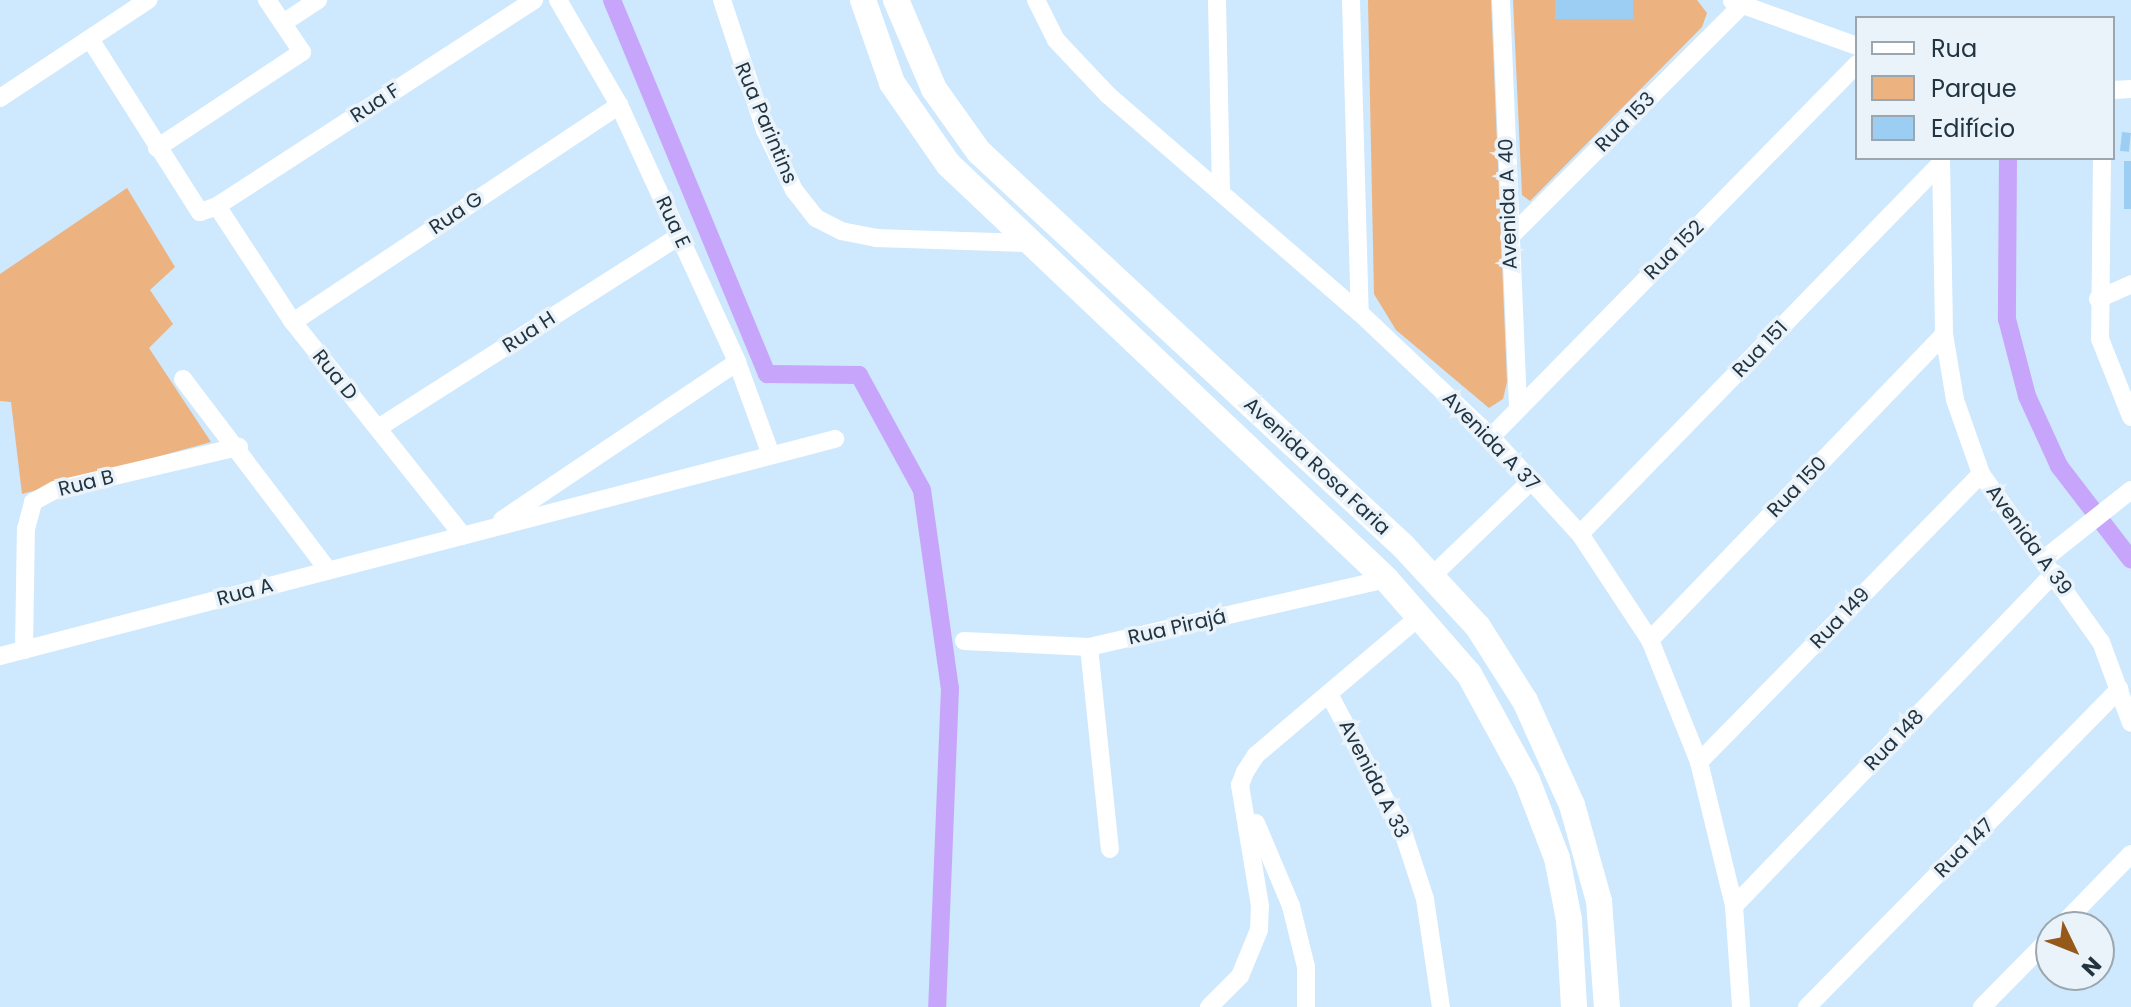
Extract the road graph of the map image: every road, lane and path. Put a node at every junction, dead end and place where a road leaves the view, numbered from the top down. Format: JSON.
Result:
{"nodes":[{"id":1,"x":148,"y":0,"type":"edge"},
{"id":2,"x":267,"y":0,"type":"edge"},
{"id":3,"x":318,"y":0,"type":"edge"},
{"id":4,"x":534,"y":0,"type":"edge"},
{"id":5,"x":558,"y":0,"type":"edge"},
{"id":6,"x":722,"y":0,"type":"edge"},
{"id":7,"x":863,"y":0,"type":"edge"},
{"id":8,"x":896,"y":0,"type":"edge"},
{"id":9,"x":1036,"y":0,"type":"edge"},
{"id":10,"x":1217,"y":0,"type":"edge"},
{"id":11,"x":1351,"y":0,"type":"edge"},
{"id":12,"x":1501,"y":0,"type":"edge"},
{"id":13,"x":1736,"y":3,"type":"edge"},
{"id":14,"x":283,"y":23,"type":"junction"},
{"id":15,"x":90,"y":39,"type":"junction"},
{"id":16,"x":1855,"y":45,"type":"edge"},
{"id":17,"x":1855,"y":66,"type":"edge"},
{"id":18,"x":0,"y":98,"type":"edge"},
{"id":19,"x":619,"y":105,"type":"junction"},
{"id":20,"x":157,"y":148,"type":"junction"},
{"id":21,"x":2102,"y":160,"type":"edge"},
{"id":22,"x":1941,"y":161,"type":"edge"},
{"id":23,"x":1221,"y":193,"type":"junction"},
{"id":24,"x":217,"y":206,"type":"junction"},
{"id":25,"x":679,"y":236,"type":"junction"},
{"id":26,"x":1509,"y":238,"type":"junction"},
{"id":27,"x":1028,"y":243,"type":"junction"},
{"id":28,"x":2131,"y":284,"type":"edge"},
{"id":29,"x":2098,"y":299,"type":"junction"},
{"id":30,"x":1145,"y":305,"type":"junction"},
{"id":31,"x":1360,"y":313,"type":"junction"},
{"id":32,"x":293,"y":322,"type":"junction"},
{"id":33,"x":1122,"y":331,"type":"junction"},
{"id":34,"x":1944,"y":334,"type":"junction"},
{"id":35,"x":737,"y":362,"type":"junction"},
{"id":36,"x":183,"y":379,"type":"dead end"},
{"id":37,"x":1518,"y":408,"type":"junction"},
{"id":38,"x":2131,"y":417,"type":"edge"},
{"id":39,"x":378,"y":428,"type":"junction"},
{"id":40,"x":1491,"y":437,"type":"junction"},
{"id":41,"x":835,"y":439,"type":"dead end"},
{"id":42,"x":239,"y":447,"type":"junction"},
{"id":43,"x":770,"y":452,"type":"junction"},
{"id":44,"x":1981,"y":474,"type":"junction"},
{"id":45,"x":1531,"y":481,"type":"junction"},
{"id":46,"x":2131,"y":490,"type":"edge"},
{"id":47,"x":489,"y":528,"type":"junction"},
{"id":48,"x":1580,"y":534,"type":"junction"},
{"id":49,"x":463,"y":536,"type":"junction"},
{"id":50,"x":1404,"y":547,"type":"junction"},
{"id":51,"x":2049,"y":566,"type":"junction"},
{"id":52,"x":327,"y":569,"type":"junction"},
{"id":53,"x":1382,"y":575,"type":"junction"},
{"id":54,"x":1433,"y":575,"type":"junction"},
{"id":55,"x":1421,"y":615,"type":"junction"},
{"id":56,"x":1650,"y":640,"type":"junction"},
{"id":57,"x":964,"y":641,"type":"dead end"},
{"id":58,"x":1089,"y":647,"type":"junction"},
{"id":59,"x":24,"y":650,"type":"junction"},
{"id":60,"x":0,"y":656,"type":"edge"},
{"id":61,"x":2120,"y":689,"type":"junction"},
{"id":62,"x":1329,"y":694,"type":"junction"},
{"id":63,"x":2131,"y":723,"type":"edge"},
{"id":64,"x":1699,"y":762,"type":"junction"},
{"id":65,"x":1245,"y":798,"type":"junction"},
{"id":66,"x":1110,"y":849,"type":"dead end"},
{"id":67,"x":2131,"y":854,"type":"edge"},
{"id":68,"x":1734,"y":906,"type":"junction"},
{"id":69,"x":2076,"y":911,"type":"edge"},
{"id":70,"x":2035,"y":953,"type":"edge"},
{"id":71,"x":1209,"y":1007,"type":"edge"},
{"id":72,"x":1306,"y":1007,"type":"edge"},
{"id":73,"x":1441,"y":1007,"type":"edge"},
{"id":74,"x":1574,"y":1007,"type":"edge"},
{"id":75,"x":1607,"y":1007,"type":"edge"},
{"id":76,"x":1741,"y":1007,"type":"edge"},
{"id":77,"x":1807,"y":1007,"type":"edge"},
{"id":78,"x":1982,"y":1007,"type":"edge"}],
"edges":[{"from":1,"to":15,"type":"street"},
{"from":2,"to":14,"type":"street"},
{"from":3,"to":14,"type":"street"},
{"from":4,"to":24,"type":"street","name":"Rua F"},
{"from":5,"to":19,"type":"street","name":"Rua E"},
{"from":6,"to":27,"type":"street","name":"Rua Parintins"},
{"from":7,"to":27,"type":"street","name":"Avenida Rosa Faria"},
{"from":8,"to":30,"type":"street","name":"Avenida Rosa Faria"},
{"from":9,"to":23,"type":"street","name":"Avenida A 37"},
{"from":10,"to":23,"type":"street"},
{"from":11,"to":31,"type":"street"},
{"from":12,"to":26,"type":"street","name":"Avenida A 40"},
{"from":13,"to":16,"type":"street"},
{"from":13,"to":26,"type":"street","name":"Rua 153"},
{"from":14,"to":20,"type":"street"},
{"from":15,"to":18,"type":"street"},
{"from":15,"to":20,"type":"street"},
{"from":17,"to":37,"type":"street","name":"Rua 152"},
{"from":19,"to":25,"type":"street","name":"Rua E"},
{"from":19,"to":32,"type":"street","name":"Rua G"},
{"from":20,"to":24,"type":"street"},
{"from":21,"to":29,"type":"street"},
{"from":22,"to":34,"type":"street","name":"Avenida A 39"},
{"from":22,"to":48,"type":"street","name":"Rua 151"},
{"from":23,"to":31,"type":"street","name":"Avenida A 37"},
{"from":24,"to":32,"type":"street","name":"Rua D"},
{"from":25,"to":35,"type":"street","name":"Rua E"},
{"from":25,"to":39,"type":"street","name":"Rua H"},
{"from":26,"to":37,"type":"street","name":"Avenida A 40"},
{"from":27,"to":33,"type":"street","name":"Avenida Rosa Faria"},
{"from":28,"to":29,"type":"street"},
{"from":29,"to":38,"type":"street"},
{"from":30,"to":33,"type":"street"},
{"from":30,"to":50,"type":"street","name":"Avenida Rosa Faria"},
{"from":31,"to":40,"type":"street","name":"Avenida A 37"},
{"from":32,"to":39,"type":"street","name":"Rua D"},
{"from":33,"to":53,"type":"street","name":"Avenida Rosa Faria"},
{"from":34,"to":44,"type":"street","name":"Avenida A 39"},
{"from":34,"to":56,"type":"street","name":"Rua 150"},
{"from":35,"to":43,"type":"street","name":"Rua E"},
{"from":35,"to":47,"type":"street","name":"Rua A"},
{"from":36,"to":42,"type":"street"},
{"from":37,"to":40,"type":"street","name":"Rua 152"},
{"from":39,"to":49,"type":"street","name":"Rua D"},
{"from":40,"to":45,"type":"street","name":"Avenida A 37"},
{"from":41,"to":43,"type":"street","name":"Rua A"},
{"from":42,"to":52,"type":"street"},
{"from":42,"to":59,"type":"street","name":"Rua B"},
{"from":43,"to":47,"type":"street","name":"Rua A"},
{"from":44,"to":51,"type":"street","name":"Avenida A 39"},
{"from":44,"to":64,"type":"street","name":"Rua 149"},
{"from":45,"to":48,"type":"street","name":"Avenida A 37"},
{"from":45,"to":54,"type":"street"},
{"from":46,"to":51,"type":"street","name":"Rua 148"},
{"from":47,"to":49,"type":"street","name":"Rua A"},
{"from":48,"to":56,"type":"street","name":"Avenida A 37"},
{"from":49,"to":52,"type":"street","name":"Rua A"},
{"from":50,"to":53,"type":"street"},
{"from":50,"to":54,"type":"street","name":"Avenida Rosa Faria"},
{"from":51,"to":61,"type":"street","name":"Avenida A 39"},
{"from":51,"to":68,"type":"street","name":"Rua 148"},
{"from":52,"to":59,"type":"street","name":"Rua A"},
{"from":53,"to":55,"type":"street","name":"Avenida Rosa Faria"},
{"from":53,"to":58,"type":"street","name":"Rua Pirajá"},
{"from":54,"to":75,"type":"street","name":"Avenida Rosa Faria"},
{"from":55,"to":62,"type":"street"},
{"from":55,"to":74,"type":"street","name":"Avenida Rosa Faria"},
{"from":56,"to":64,"type":"street","name":"Avenida A 37"},
{"from":57,"to":58,"type":"street","name":"Rua Pirajá"},
{"from":58,"to":66,"type":"street"},
{"from":59,"to":60,"type":"street","name":"Rua A"},
{"from":61,"to":63,"type":"street","name":"Avenida A 39"},
{"from":61,"to":77,"type":"street","name":"Rua 147"},
{"from":62,"to":65,"type":"street"},
{"from":62,"to":73,"type":"street","name":"Avenida A 33"},
{"from":64,"to":68,"type":"street","name":"Avenida A 37"},
{"from":65,"to":71,"type":"street"},
{"from":65,"to":72,"type":"street"},
{"from":67,"to":69,"type":"street"},
{"from":68,"to":76,"type":"street","name":"Avenida A 37"},
{"from":70,"to":78,"type":"street"}]}
